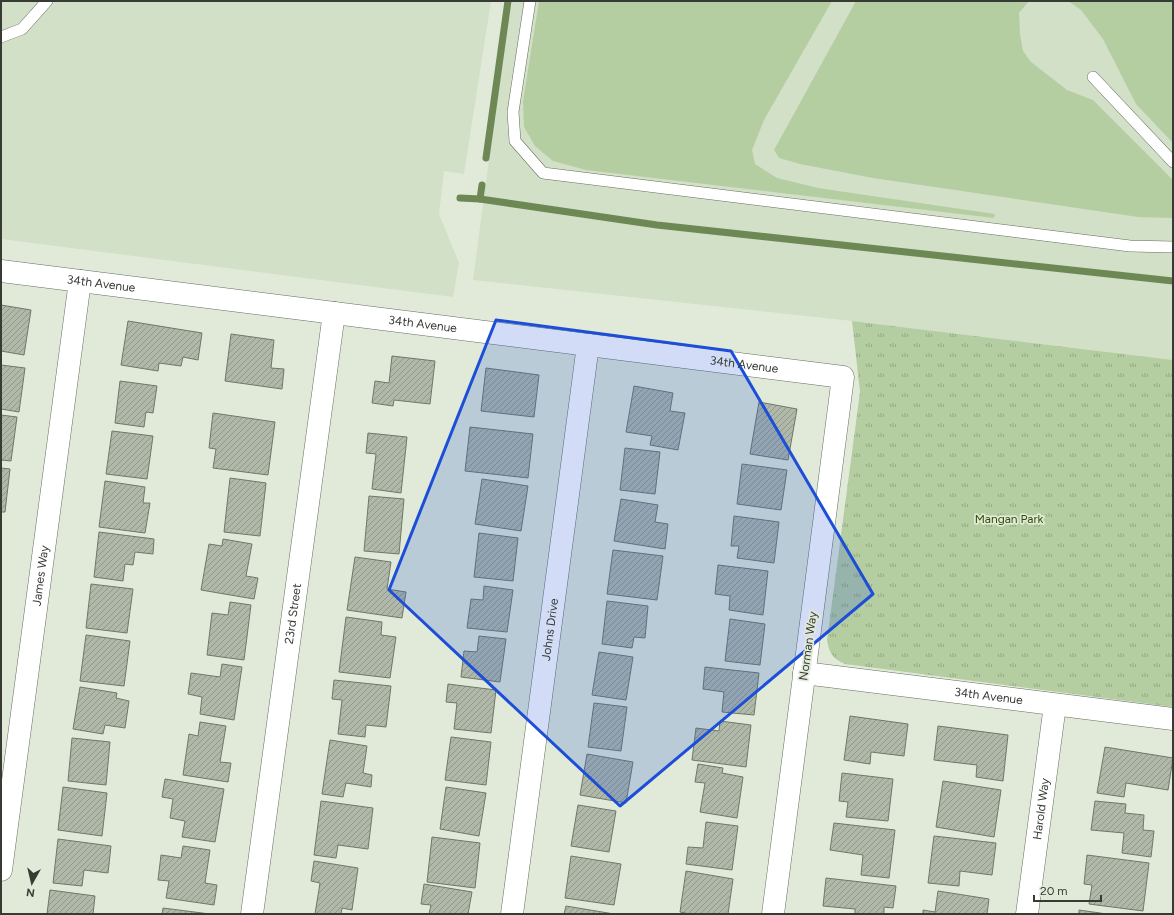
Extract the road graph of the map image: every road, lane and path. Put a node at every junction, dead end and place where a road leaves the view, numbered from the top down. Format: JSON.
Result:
{"nodes":[{"id":1,"x":47,"y":1,"type":"edge"},
{"id":2,"x":530,"y":1,"type":"edge"},
{"id":3,"x":1,"y":36,"type":"edge"},
{"id":4,"x":1093,"y":77,"type":"dead end"},
{"id":5,"x":1173,"y":162,"type":"edge"},
{"id":6,"x":1173,"y":247,"type":"edge"},
{"id":7,"x":1,"y":271,"type":"edge"},
{"id":8,"x":80,"y":281,"type":"junction"},
{"id":9,"x":334,"y":313,"type":"junction"},
{"id":10,"x":588,"y":345,"type":"junction"},
{"id":11,"x":844,"y":377,"type":"joint"},
{"id":12,"x":804,"y":673,"type":"junction"},
{"id":13,"x":1056,"y":704,"type":"junction"},
{"id":14,"x":1173,"y":720,"type":"edge"},
{"id":15,"x":1,"y":870,"type":"edge"},
{"id":16,"x":252,"y":914,"type":"edge"},
{"id":17,"x":512,"y":914,"type":"edge"},
{"id":18,"x":773,"y":914,"type":"edge"},
{"id":19,"x":1027,"y":914,"type":"edge"}],
"edges":[{"from":1,"to":3,"type":"lane"},
{"from":2,"to":6,"type":"lane"},
{"from":4,"to":5,"type":"lane"},
{"from":7,"to":8,"type":"street","name":"34th Avenue"},
{"from":8,"to":9,"type":"street","name":"34th Avenue"},
{"from":8,"to":15,"type":"street","name":"James Way"},
{"from":9,"to":10,"type":"street","name":"34th Avenue"},
{"from":9,"to":16,"type":"street","name":"23rd Street"},
{"from":10,"to":11,"type":"street","name":"34th Avenue"},
{"from":10,"to":17,"type":"street","name":"Johns Drive"},
{"from":11,"to":12,"type":"street","name":"Norman Way"},
{"from":12,"to":13,"type":"street","name":"34th Avenue"},
{"from":12,"to":18,"type":"street","name":"Norman Way"},
{"from":13,"to":14,"type":"street","name":"34th Avenue"},
{"from":13,"to":19,"type":"street","name":"Harold Way"}]}
